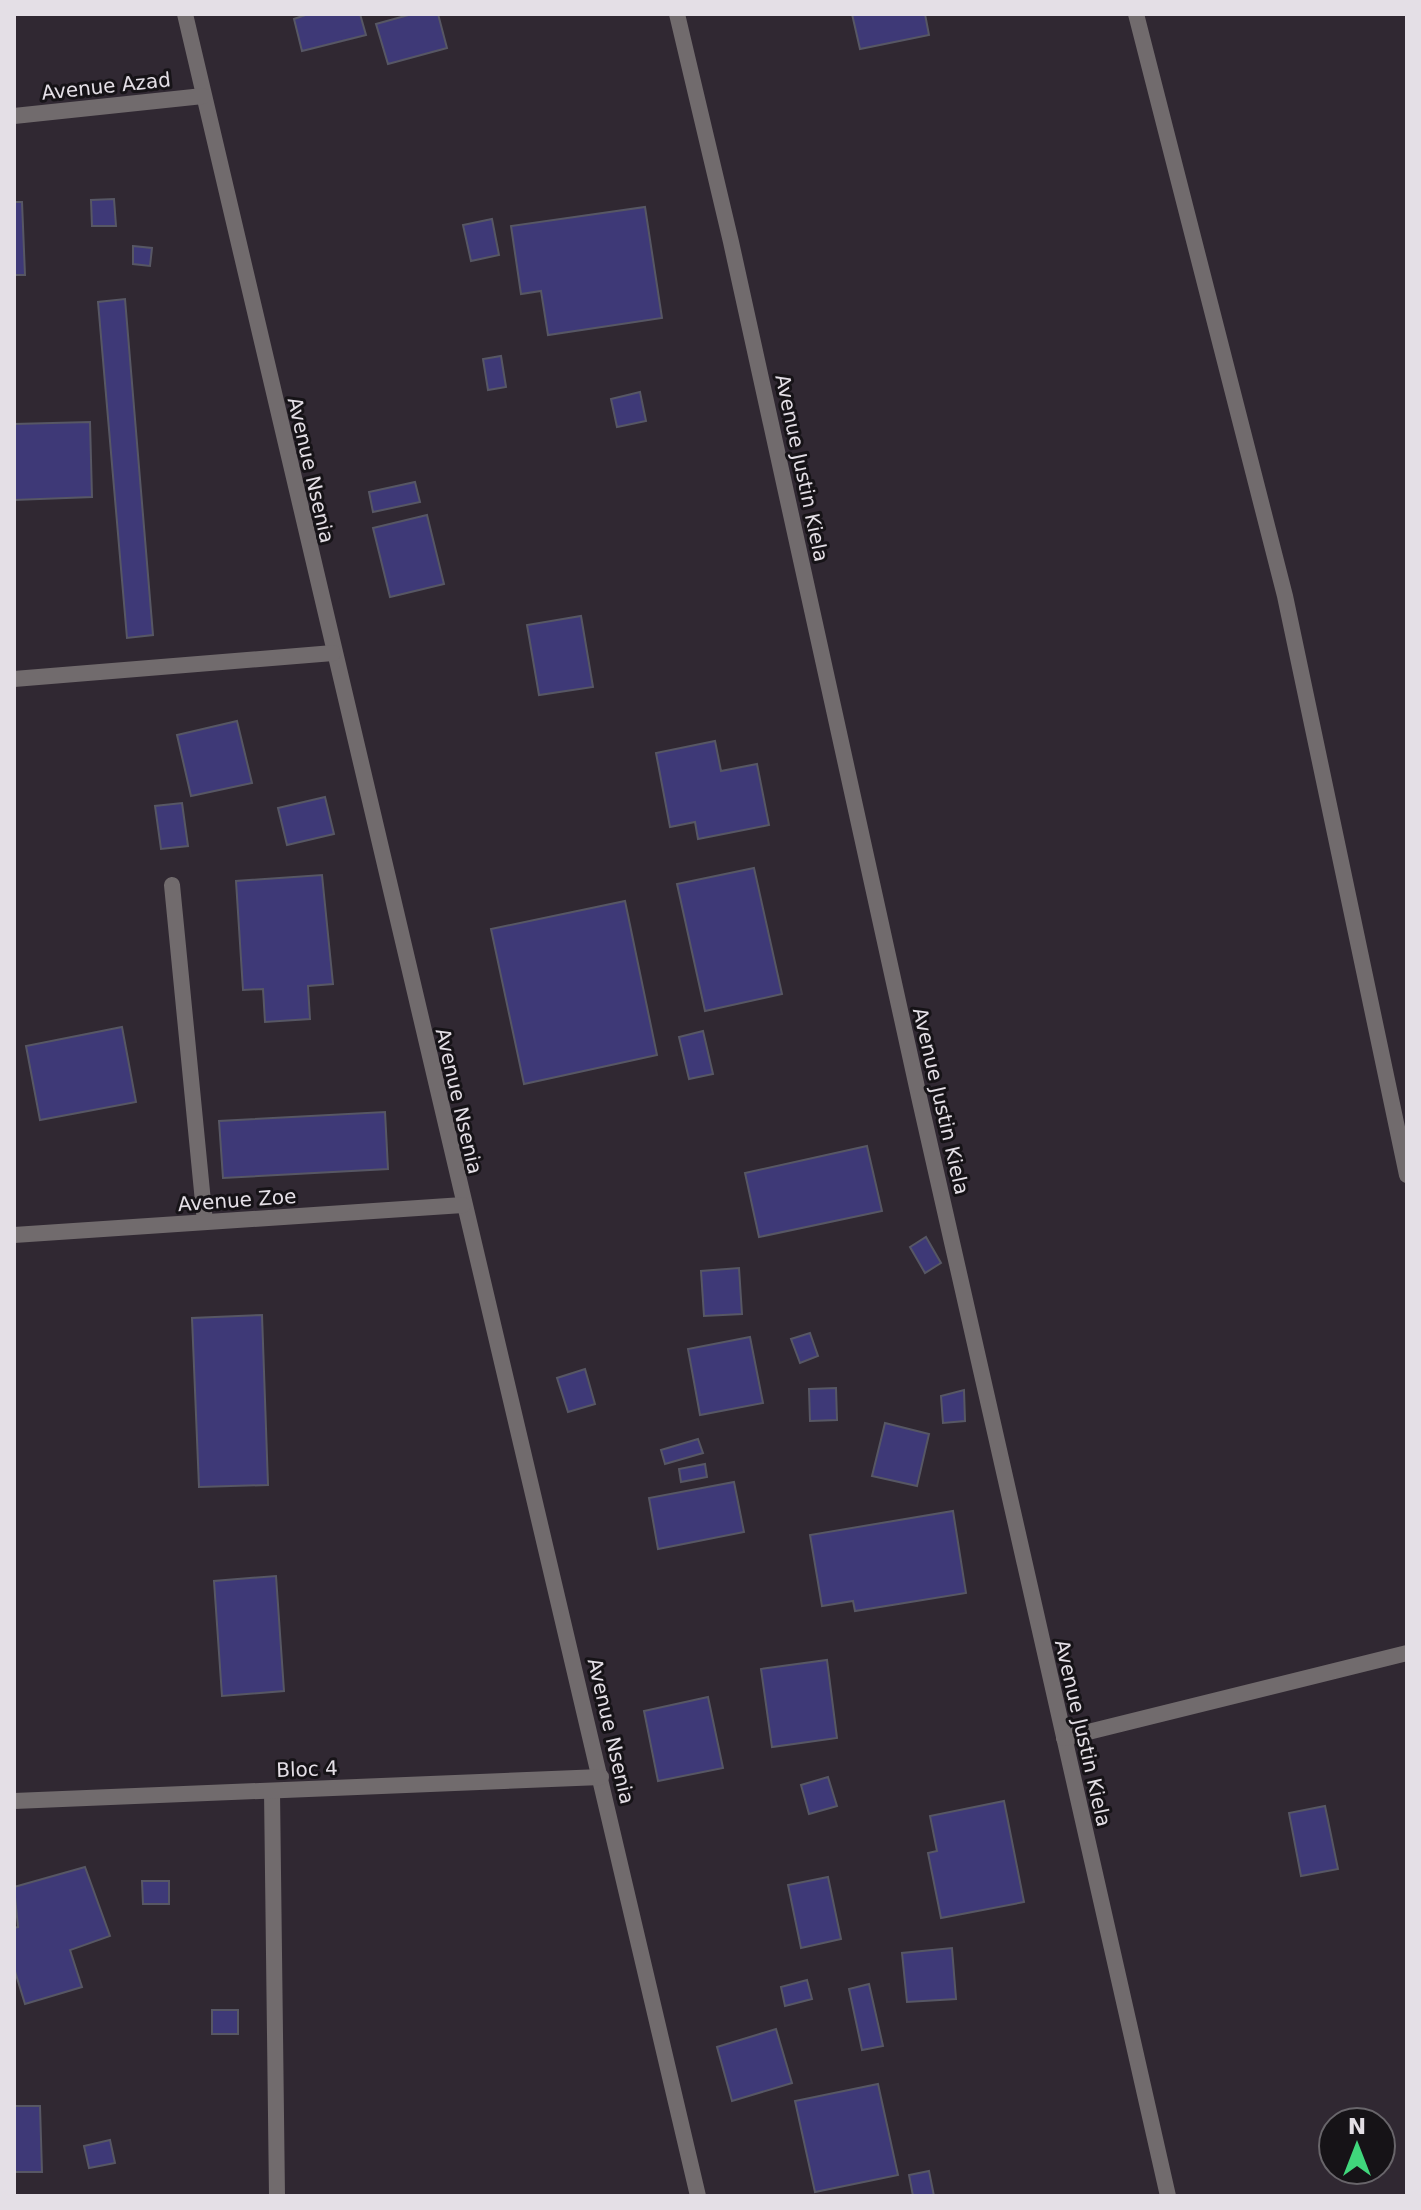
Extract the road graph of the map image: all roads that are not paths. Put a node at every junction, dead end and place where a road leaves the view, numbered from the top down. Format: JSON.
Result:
{"nodes":[{"id":1,"x":185,"y":14,"type":"edge"},
{"id":2,"x":677,"y":14,"type":"edge"},
{"id":3,"x":1136,"y":14,"type":"edge"},
{"id":4,"x":203,"y":96,"type":"junction"},
{"id":5,"x":14,"y":116,"type":"edge"},
{"id":6,"x":333,"y":653,"type":"junction"},
{"id":7,"x":14,"y":679,"type":"edge"},
{"id":8,"x":172,"y":885,"type":"dead end"},
{"id":9,"x":1407,"y":1175,"type":"edge"},
{"id":10,"x":463,"y":1205,"type":"junction"},
{"id":11,"x":205,"y":1222,"type":"junction"},
{"id":12,"x":14,"y":1235,"type":"edge"},
{"id":13,"x":1407,"y":1653,"type":"edge"},
{"id":14,"x":1064,"y":1738,"type":"junction"},
{"id":15,"x":601,"y":1777,"type":"junction"},
{"id":16,"x":272,"y":1791,"type":"junction"},
{"id":17,"x":14,"y":1801,"type":"edge"},
{"id":18,"x":277,"y":2196,"type":"edge"},
{"id":19,"x":698,"y":2196,"type":"edge"},
{"id":20,"x":1168,"y":2196,"type":"edge"}],
"edges":[{"from":1,"to":4,"type":"street","name":"Avenue Nsenia"},
{"from":2,"to":14,"type":"street","name":"Avenue Justin Kiela"},
{"from":3,"to":9,"type":"street"},
{"from":4,"to":5,"type":"street","name":"Avenue Azad"},
{"from":4,"to":6,"type":"street","name":"Avenue Nsenia"},
{"from":6,"to":7,"type":"street"},
{"from":6,"to":10,"type":"street","name":"Avenue Nsenia"},
{"from":8,"to":11,"type":"street"},
{"from":10,"to":11,"type":"street","name":"Avenue Zoe"},
{"from":10,"to":15,"type":"street","name":"Avenue Nsenia"},
{"from":11,"to":12,"type":"street","name":"Avenue Zoe"},
{"from":13,"to":14,"type":"street"},
{"from":14,"to":20,"type":"street","name":"Avenue Justin Kiela"},
{"from":15,"to":16,"type":"street","name":"Bloc 4"},
{"from":15,"to":19,"type":"street","name":"Avenue Nsenia"},
{"from":16,"to":17,"type":"street","name":"Bloc 4"},
{"from":16,"to":18,"type":"street"}]}
